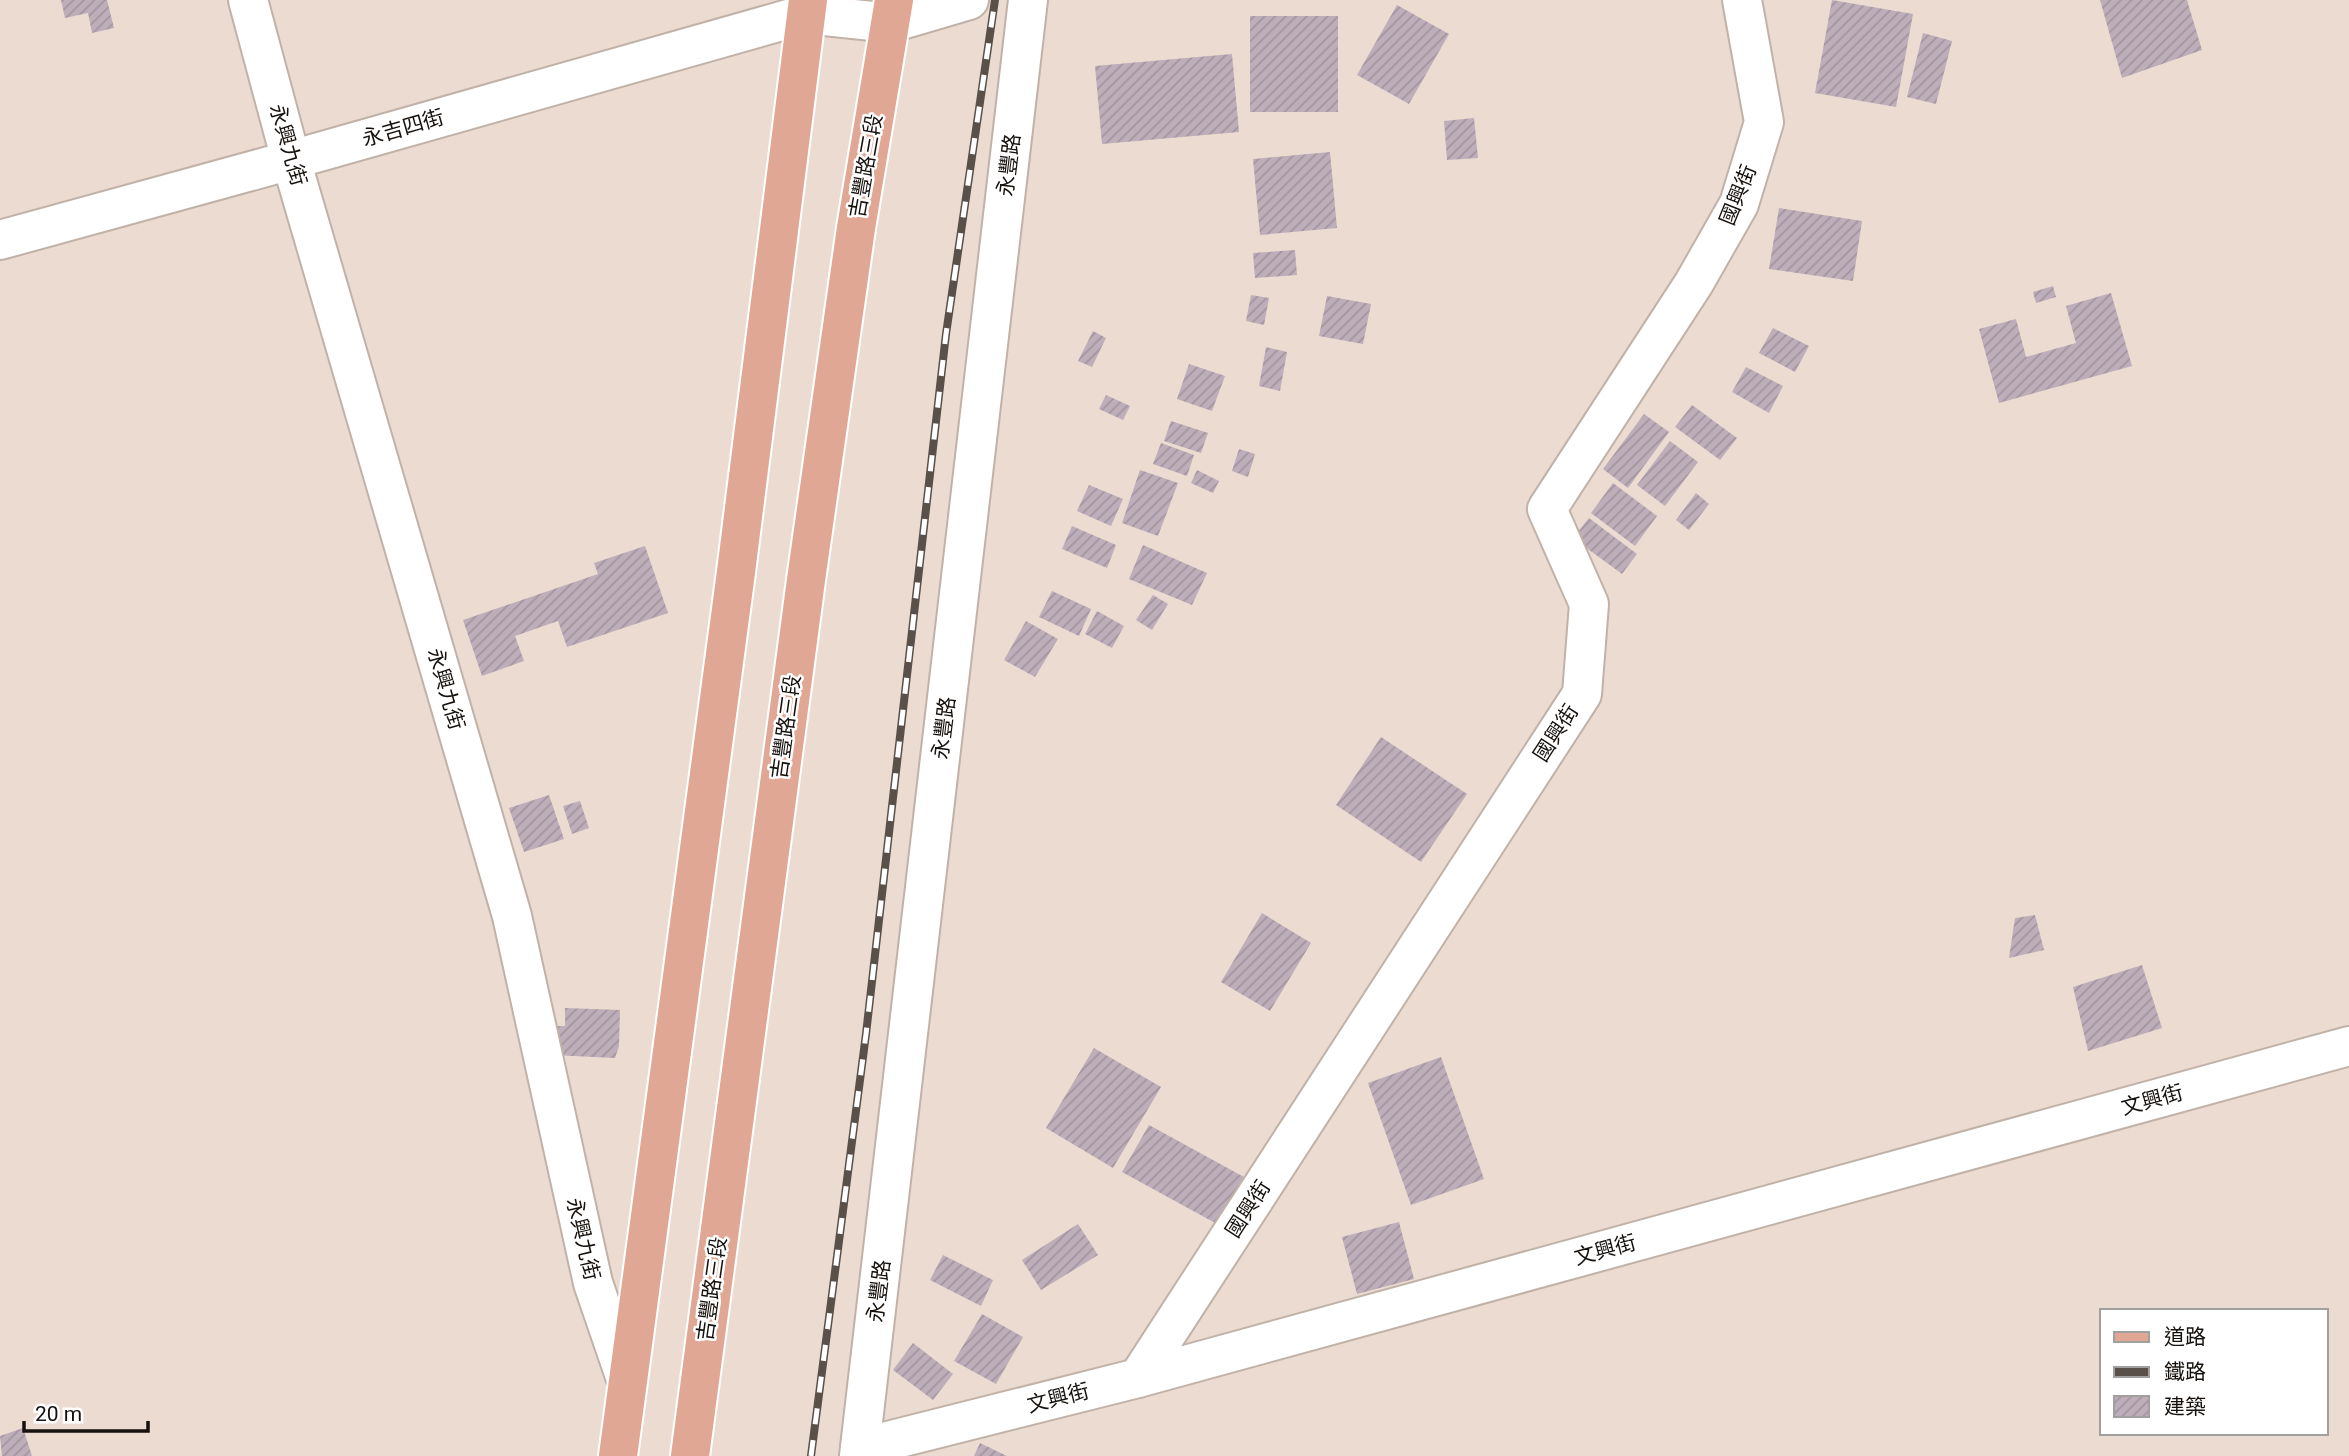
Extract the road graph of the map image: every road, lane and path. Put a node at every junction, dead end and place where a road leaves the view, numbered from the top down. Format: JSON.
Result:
{"nodes":[{"id":1,"x":248,"y":0,"type":"edge"},
{"id":2,"x":969,"y":0,"type":"edge"},
{"id":3,"x":1028,"y":0,"type":"edge"},
{"id":4,"x":1742,"y":0,"type":"edge"},
{"id":5,"x":807,"y":7,"type":"edge"},
{"id":6,"x":892,"y":12,"type":"edge"},
{"id":7,"x":291,"y":160,"type":"junction"},
{"id":8,"x":0,"y":240,"type":"edge"},
{"id":9,"x":2349,"y":1046,"type":"edge"},
{"id":10,"x":1138,"y":1378,"type":"junction"},
{"id":11,"x":628,"y":1382,"type":"junction"},
{"id":12,"x":860,"y":1452,"type":"edge"},
{"id":13,"x":618,"y":1456,"type":"edge"},
{"id":14,"x":690,"y":1456,"type":"edge"}],
"edges":[{"from":1,"to":7,"type":"street","name":"永興九街"},
{"from":2,"to":6,"type":"street"},
{"from":3,"to":12,"type":"street","name":"永豐路"},
{"from":4,"to":10,"type":"street","name":"國興街"},
{"from":5,"to":6,"type":"street"},
{"from":5,"to":7,"type":"street","name":"永吉四街"},
{"from":5,"to":11,"type":"main road"},
{"from":6,"to":14,"type":"main road","name":"吉豐路三段"},
{"from":7,"to":8,"type":"street","name":"永吉四街"},
{"from":7,"to":11,"type":"street","name":"永興九街"},
{"from":9,"to":10,"type":"street","name":"文興街"},
{"from":10,"to":12,"type":"street","name":"文興街"},
{"from":11,"to":13,"type":"main road"}]}
